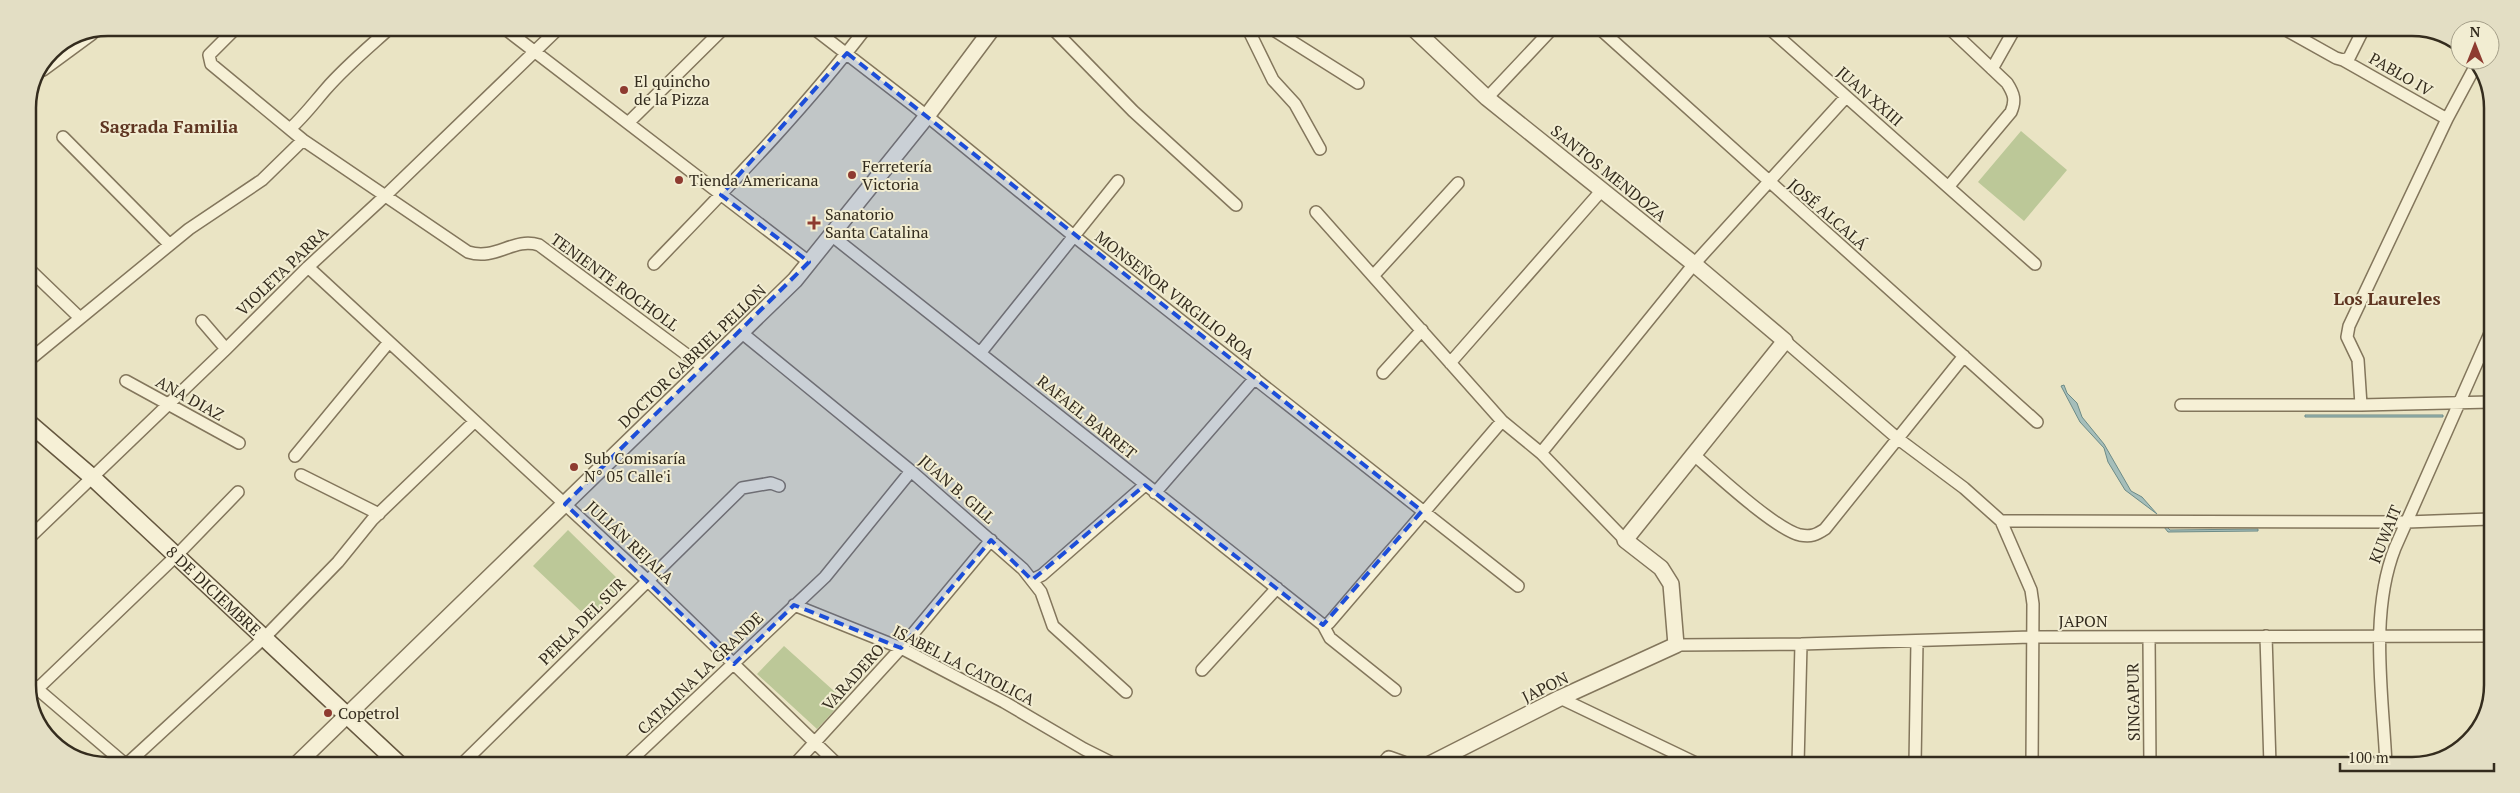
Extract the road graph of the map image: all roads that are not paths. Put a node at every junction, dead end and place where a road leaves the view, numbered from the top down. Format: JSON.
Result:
{"nodes":[{"id":1,"x":228,"y":36,"type":"edge"},
{"id":2,"x":381,"y":36,"type":"edge"},
{"id":3,"x":515,"y":36,"type":"edge"},
{"id":4,"x":552,"y":36,"type":"edge"},
{"id":5,"x":716,"y":36,"type":"edge"},
{"id":6,"x":824,"y":36,"type":"edge"},
{"id":7,"x":860,"y":36,"type":"edge"},
{"id":8,"x":987,"y":36,"type":"edge"},
{"id":9,"x":1060,"y":36,"type":"edge"},
{"id":10,"x":1251,"y":36,"type":"edge"},
{"id":11,"x":1283,"y":36,"type":"edge"},
{"id":12,"x":1421,"y":36,"type":"edge"},
{"id":13,"x":1545,"y":36,"type":"edge"},
{"id":14,"x":1608,"y":36,"type":"edge"},
{"id":15,"x":1778,"y":36,"type":"edge"},
{"id":16,"x":1957,"y":36,"type":"edge"},
{"id":17,"x":2011,"y":36,"type":"edge"},
{"id":18,"x":2297,"y":36,"type":"edge"},
{"id":19,"x":2360,"y":36,"type":"edge"},
{"id":20,"x":81,"y":42,"type":"edge"},
{"id":21,"x":536,"y":52,"type":"junction"},
{"id":22,"x":847,"y":53,"type":"junction"},
{"id":23,"x":2343,"y":60,"type":"junction"},
{"id":24,"x":51,"y":64,"type":"edge"},
{"id":25,"x":1992,"y":69,"type":"junction"},
{"id":26,"x":2473,"y":70,"type":"edge"},
{"id":27,"x":1358,"y":83,"type":"dead end"},
{"id":28,"x":1846,"y":97,"type":"junction"},
{"id":29,"x":1487,"y":98,"type":"junction"},
{"id":30,"x":927,"y":116,"type":"junction"},
{"id":31,"x":2447,"y":119,"type":"junction"},
{"id":32,"x":630,"y":122,"type":"junction"},
{"id":33,"x":290,"y":129,"type":"junction"},
{"id":34,"x":63,"y":137,"type":"dead end"},
{"id":35,"x":303,"y":140,"type":"junction"},
{"id":36,"x":1320,"y":149,"type":"dead end"},
{"id":37,"x":1118,"y":181,"type":"dead end"},
{"id":38,"x":1767,"y":182,"type":"junction"},
{"id":39,"x":1458,"y":183,"type":"dead end"},
{"id":40,"x":1949,"y":186,"type":"junction"},
{"id":41,"x":1602,"y":190,"type":"junction"},
{"id":42,"x":720,"y":195,"type":"junction"},
{"id":43,"x":385,"y":196,"type":"junction"},
{"id":44,"x":1236,"y":205,"type":"dead end"},
{"id":45,"x":1316,"y":212,"type":"dead end"},
{"id":46,"x":831,"y":235,"type":"junction"},
{"id":47,"x":1075,"y":237,"type":"junction"},
{"id":48,"x":169,"y":244,"type":"junction"},
{"id":49,"x":809,"y":262,"type":"junction"},
{"id":50,"x":654,"y":264,"type":"dead end"},
{"id":51,"x":1694,"y":264,"type":"junction"},
{"id":52,"x":2035,"y":264,"type":"dead end"},
{"id":53,"x":308,"y":267,"type":"junction"},
{"id":54,"x":36,"y":276,"type":"edge"},
{"id":55,"x":1373,"y":276,"type":"junction"},
{"id":56,"x":79,"y":317,"type":"junction"},
{"id":57,"x":202,"y":321,"type":"dead end"},
{"id":58,"x":1422,"y":330,"type":"junction"},
{"id":59,"x":742,"y":333,"type":"junction"},
{"id":60,"x":389,"y":342,"type":"junction"},
{"id":61,"x":1785,"y":342,"type":"junction"},
{"id":62,"x":2484,"y":347,"type":"edge"},
{"id":63,"x":226,"y":349,"type":"junction"},
{"id":64,"x":981,"y":352,"type":"junction"},
{"id":65,"x":36,"y":354,"type":"edge"},
{"id":66,"x":1964,"y":356,"type":"junction"},
{"id":67,"x":1450,"y":362,"type":"junction"},
{"id":68,"x":706,"y":369,"type":"junction"},
{"id":69,"x":1382,"y":373,"type":"dead end"},
{"id":70,"x":1255,"y":378,"type":"junction"},
{"id":71,"x":126,"y":380,"type":"dead end"},
{"id":72,"x":2459,"y":402,"type":"junction"},
{"id":73,"x":2484,"y":402,"type":"edge"},
{"id":74,"x":168,"y":405,"type":"junction"},
{"id":75,"x":2181,"y":405,"type":"dead end"},
{"id":76,"x":2361,"y":405,"type":"junction"},
{"id":77,"x":1502,"y":421,"type":"junction"},
{"id":78,"x":474,"y":422,"type":"junction"},
{"id":79,"x":2037,"y":422,"type":"dead end"},
{"id":80,"x":36,"y":429,"type":"edge"},
{"id":81,"x":1898,"y":438,"type":"junction"},
{"id":82,"x":239,"y":443,"type":"dead end"},
{"id":83,"x":1541,"y":453,"type":"junction"},
{"id":84,"x":1693,"y":454,"type":"junction"},
{"id":85,"x":295,"y":456,"type":"dead end"},
{"id":86,"x":911,"y":471,"type":"junction"},
{"id":87,"x":302,"y":475,"type":"dead end"},
{"id":88,"x":92,"y":477,"type":"junction"},
{"id":89,"x":1145,"y":485,"type":"junction"},
{"id":90,"x":780,"y":486,"type":"dead end"},
{"id":91,"x":238,"y":492,"type":"dead end"},
{"id":92,"x":1155,"y":493,"type":"junction"},
{"id":93,"x":565,"y":504,"type":"junction"},
{"id":94,"x":1422,"y":512,"type":"junction"},
{"id":95,"x":379,"y":514,"type":"junction"},
{"id":96,"x":2484,"y":520,"type":"edge"},
{"id":97,"x":2002,"y":521,"type":"junction"},
{"id":98,"x":2407,"y":522,"type":"junction"},
{"id":99,"x":36,"y":531,"type":"edge"},
{"id":100,"x":991,"y":540,"type":"junction"},
{"id":101,"x":1625,"y":540,"type":"junction"},
{"id":102,"x":177,"y":555,"type":"junction"},
{"id":103,"x":647,"y":580,"type":"junction"},
{"id":104,"x":1032,"y":580,"type":"junction"},
{"id":105,"x":1518,"y":586,"type":"dead end"},
{"id":106,"x":1277,"y":588,"type":"junction"},
{"id":107,"x":794,"y":605,"type":"junction"},
{"id":108,"x":1323,"y":625,"type":"junction"},
{"id":109,"x":2266,"y":636,"type":"junction"},
{"id":110,"x":2380,"y":636,"type":"junction"},
{"id":111,"x":2484,"y":636,"type":"edge"},
{"id":112,"x":265,"y":637,"type":"junction"},
{"id":113,"x":2031,"y":637,"type":"junction"},
{"id":114,"x":2149,"y":638,"type":"junction"},
{"id":115,"x":1917,"y":640,"type":"junction"},
{"id":116,"x":1801,"y":644,"type":"junction"},
{"id":117,"x":1676,"y":645,"type":"junction"},
{"id":118,"x":901,"y":648,"type":"junction"},
{"id":119,"x":734,"y":664,"type":"junction"},
{"id":120,"x":1202,"y":670,"type":"dead end"},
{"id":121,"x":1395,"y":690,"type":"dead end"},
{"id":122,"x":36,"y":691,"type":"edge"},
{"id":123,"x":1126,"y":692,"type":"dead end"},
{"id":124,"x":37,"y":696,"type":"edge"},
{"id":125,"x":1560,"y":698,"type":"junction"},
{"id":126,"x":347,"y":713,"type":"junction"},
{"id":127,"x":816,"y":743,"type":"junction"},
{"id":128,"x":116,"y":757,"type":"edge"},
{"id":129,"x":135,"y":757,"type":"edge"},
{"id":130,"x":304,"y":757,"type":"edge"},
{"id":131,"x":392,"y":757,"type":"edge"},
{"id":132,"x":469,"y":757,"type":"edge"},
{"id":133,"x":634,"y":757,"type":"edge"},
{"id":134,"x":802,"y":757,"type":"edge"},
{"id":135,"x":830,"y":757,"type":"edge"},
{"id":136,"x":1101,"y":757,"type":"edge"},
{"id":137,"x":1444,"y":757,"type":"edge"},
{"id":138,"x":1683,"y":757,"type":"edge"},
{"id":139,"x":1798,"y":757,"type":"edge"},
{"id":140,"x":1915,"y":757,"type":"edge"},
{"id":141,"x":2032,"y":757,"type":"edge"},
{"id":142,"x":2150,"y":757,"type":"edge"},
{"id":143,"x":2270,"y":757,"type":"edge"},
{"id":144,"x":2386,"y":757,"type":"edge"}],
"edges":[{"from":1,"to":33,"type":"street"},
{"from":2,"to":33,"type":"street"},
{"from":3,"to":21,"type":"street"},
{"from":4,"to":21,"type":"street","name":"VIOLETA PARRA"},
{"from":5,"to":32,"type":"street"},
{"from":6,"to":22,"type":"street","name":"MONSEÑOR VIRGILIO ROA"},
{"from":7,"to":22,"type":"street"},
{"from":8,"to":30,"type":"street","name":"DOCTOR GABRIEL PELLON"},
{"from":9,"to":44,"type":"street"},
{"from":10,"to":36,"type":"street"},
{"from":11,"to":27,"type":"street"},
{"from":12,"to":29,"type":"street","name":"SANTOS MENDOZA"},
{"from":13,"to":29,"type":"street"},
{"from":14,"to":38,"type":"street","name":"JOSÉ ALCALÁ"},
{"from":15,"to":28,"type":"street","name":"JUAN XXIII"},
{"from":16,"to":25,"type":"street"},
{"from":17,"to":25,"type":"street"},
{"from":18,"to":23,"type":"street","name":"PABLO IV"},
{"from":19,"to":23,"type":"street"},
{"from":20,"to":24,"type":"street"},
{"from":21,"to":32,"type":"street"},
{"from":21,"to":43,"type":"street","name":"VIOLETA PARRA"},
{"from":22,"to":30,"type":"street","name":"MONSEÑOR VIRGILIO ROA"},
{"from":22,"to":42,"type":"street"},
{"from":23,"to":31,"type":"street","name":"PABLO IV"},
{"from":25,"to":40,"type":"street"},
{"from":26,"to":31,"type":"street"},
{"from":28,"to":38,"type":"street"},
{"from":28,"to":40,"type":"street","name":"JUAN XXIII"},
{"from":29,"to":41,"type":"street","name":"SANTOS MENDOZA"},
{"from":30,"to":46,"type":"street","name":"DOCTOR GABRIEL PELLON"},
{"from":30,"to":47,"type":"street","name":"MONSEÑOR VIRGILIO ROA"},
{"from":31,"to":76,"type":"street"},
{"from":32,"to":42,"type":"street"},
{"from":33,"to":35,"type":"street"},
{"from":34,"to":48,"type":"street"},
{"from":35,"to":43,"type":"street"},
{"from":35,"to":48,"type":"street"},
{"from":37,"to":47,"type":"street"},
{"from":38,"to":51,"type":"street"},
{"from":38,"to":66,"type":"street","name":"JOSÉ ALCALÁ"},
{"from":39,"to":55,"type":"street"},
{"from":40,"to":52,"type":"street","name":"JUAN XXIII"},
{"from":41,"to":51,"type":"street","name":"SANTOS MENDOZA"},
{"from":41,"to":67,"type":"street"},
{"from":42,"to":49,"type":"street"},
{"from":42,"to":50,"type":"street"},
{"from":43,"to":53,"type":"street","name":"VIOLETA PARRA"},
{"from":43,"to":68,"type":"street","name":"TENIENTE ROCHOLL"},
{"from":45,"to":55,"type":"street"},
{"from":46,"to":49,"type":"street","name":"DOCTOR GABRIEL PELLON"},
{"from":46,"to":64,"type":"street","name":"RAFAEL BARRET"},
{"from":47,"to":64,"type":"street"},
{"from":47,"to":70,"type":"street","name":"MONSEÑOR VIRGILIO ROA"},
{"from":48,"to":56,"type":"street"},
{"from":49,"to":59,"type":"street","name":"DOCTOR GABRIEL PELLON"},
{"from":51,"to":61,"type":"street","name":"SANTOS MENDOZA"},
{"from":51,"to":83,"type":"street"},
{"from":53,"to":60,"type":"street","name":"JULIÁN REJALA"},
{"from":53,"to":63,"type":"street","name":"VIOLETA PARRA"},
{"from":54,"to":56,"type":"street"},
{"from":55,"to":58,"type":"street"},
{"from":56,"to":65,"type":"street"},
{"from":57,"to":63,"type":"street"},
{"from":58,"to":67,"type":"street"},
{"from":58,"to":69,"type":"street"},
{"from":59,"to":68,"type":"street","name":"DOCTOR GABRIEL PELLON"},
{"from":59,"to":86,"type":"street","name":"JUAN B. GILL"},
{"from":60,"to":78,"type":"street","name":"JULIÁN REJALA"},
{"from":60,"to":85,"type":"street"},
{"from":61,"to":81,"type":"street"},
{"from":61,"to":84,"type":"street"},
{"from":62,"to":72,"type":"street","name":"KUWAIT"},
{"from":63,"to":74,"type":"street","name":"VIOLETA PARRA"},
{"from":64,"to":89,"type":"street","name":"RAFAEL BARRET"},
{"from":66,"to":79,"type":"street","name":"JOSÉ ALCALÁ"},
{"from":66,"to":81,"type":"street"},
{"from":67,"to":77,"type":"street"},
{"from":68,"to":93,"type":"street","name":"DOCTOR GABRIEL PELLON"},
{"from":70,"to":92,"type":"street"},
{"from":70,"to":94,"type":"street","name":"MONSEÑOR VIRGILIO ROA"},
{"from":71,"to":74,"type":"street","name":"ANA DIAZ"},
{"from":72,"to":73,"type":"street"},
{"from":72,"to":76,"type":"street"},
{"from":72,"to":98,"type":"street","name":"KUWAIT"},
{"from":74,"to":82,"type":"street","name":"ANA DIAZ"},
{"from":74,"to":88,"type":"street","name":"VIOLETA PARRA"},
{"from":75,"to":76,"type":"street"},
{"from":77,"to":83,"type":"street"},
{"from":77,"to":94,"type":"street"},
{"from":78,"to":93,"type":"street","name":"JULIÁN REJALA"},
{"from":78,"to":95,"type":"street"},
{"from":80,"to":88,"type":"main road","name":"8 DE DICIEMBRE"},
{"from":81,"to":84,"type":"street"},
{"from":81,"to":97,"type":"street"},
{"from":83,"to":101,"type":"street"},
{"from":84,"to":101,"type":"street"},
{"from":86,"to":100,"type":"street","name":"JUAN B. GILL"},
{"from":86,"to":107,"type":"street","name":"CATALINA LA GRANDE"},
{"from":87,"to":95,"type":"street"},
{"from":88,"to":99,"type":"street","name":"VIOLETA PARRA"},
{"from":88,"to":102,"type":"main road","name":"8 DE DICIEMBRE"},
{"from":89,"to":92,"type":"street","name":"RAFAEL BARRET"},
{"from":89,"to":104,"type":"street"},
{"from":90,"to":103,"type":"street","name":"PERLA DEL SUR"},
{"from":91,"to":102,"type":"street"},
{"from":92,"to":106,"type":"street","name":"RAFAEL BARRET"},
{"from":93,"to":103,"type":"street","name":"JULIÁN REJALA"},
{"from":93,"to":126,"type":"street","name":"DOCTOR GABRIEL PELLON"},
{"from":94,"to":105,"type":"street","name":"MONSEÑOR VIRGILIO ROA"},
{"from":94,"to":108,"type":"street"},
{"from":95,"to":112,"type":"street"},
{"from":96,"to":98,"type":"street"},
{"from":97,"to":98,"type":"street"},
{"from":97,"to":113,"type":"street"},
{"from":98,"to":110,"type":"street","name":"KUWAIT"},
{"from":100,"to":104,"type":"street","name":"JUAN B. GILL"},
{"from":100,"to":118,"type":"street","name":"VARADERO"},
{"from":101,"to":117,"type":"street"},
{"from":102,"to":112,"type":"main road","name":"8 DE DICIEMBRE"},
{"from":102,"to":122,"type":"street"},
{"from":103,"to":119,"type":"street","name":"JULIÁN REJALA"},
{"from":103,"to":132,"type":"street","name":"PERLA DEL SUR"},
{"from":104,"to":123,"type":"street","name":"JUAN B. GILL"},
{"from":106,"to":108,"type":"street","name":"RAFAEL BARRET"},
{"from":106,"to":120,"type":"street"},
{"from":107,"to":118,"type":"street","name":"ISABEL LA CATOLICA"},
{"from":107,"to":119,"type":"street","name":"CATALINA LA GRANDE"},
{"from":108,"to":121,"type":"street","name":"RAFAEL BARRET"},
{"from":109,"to":110,"type":"street","name":"JAPON"},
{"from":109,"to":114,"type":"street","name":"JAPON"},
{"from":109,"to":143,"type":"street"},
{"from":110,"to":111,"type":"street","name":"JAPON"},
{"from":110,"to":144,"type":"street","name":"KUWAIT"},
{"from":112,"to":126,"type":"main road","name":"8 DE DICIEMBRE"},
{"from":112,"to":129,"type":"street"},
{"from":113,"to":114,"type":"street","name":"JAPON"},
{"from":113,"to":115,"type":"street","name":"JAPON"},
{"from":113,"to":141,"type":"street"},
{"from":114,"to":142,"type":"street","name":"SINGAPUR"},
{"from":115,"to":116,"type":"street","name":"JAPON"},
{"from":115,"to":140,"type":"street"},
{"from":116,"to":117,"type":"street","name":"JAPON"},
{"from":116,"to":139,"type":"street"},
{"from":117,"to":125,"type":"street","name":"JAPON"},
{"from":118,"to":127,"type":"street","name":"VARADERO"},
{"from":118,"to":136,"type":"street","name":"ISABEL LA CATOLICA"},
{"from":119,"to":127,"type":"street","name":"JULIÁN REJALA"},
{"from":119,"to":133,"type":"street","name":"CATALINA LA GRANDE"},
{"from":124,"to":128,"type":"street"},
{"from":125,"to":137,"type":"street","name":"JAPON"},
{"from":125,"to":138,"type":"street"},
{"from":126,"to":130,"type":"street","name":"DOCTOR GABRIEL PELLON"},
{"from":126,"to":131,"type":"main road","name":"8 DE DICIEMBRE"},
{"from":127,"to":134,"type":"street","name":"VARADERO"},
{"from":127,"to":135,"type":"street","name":"JULIÁN REJALA"}]}
